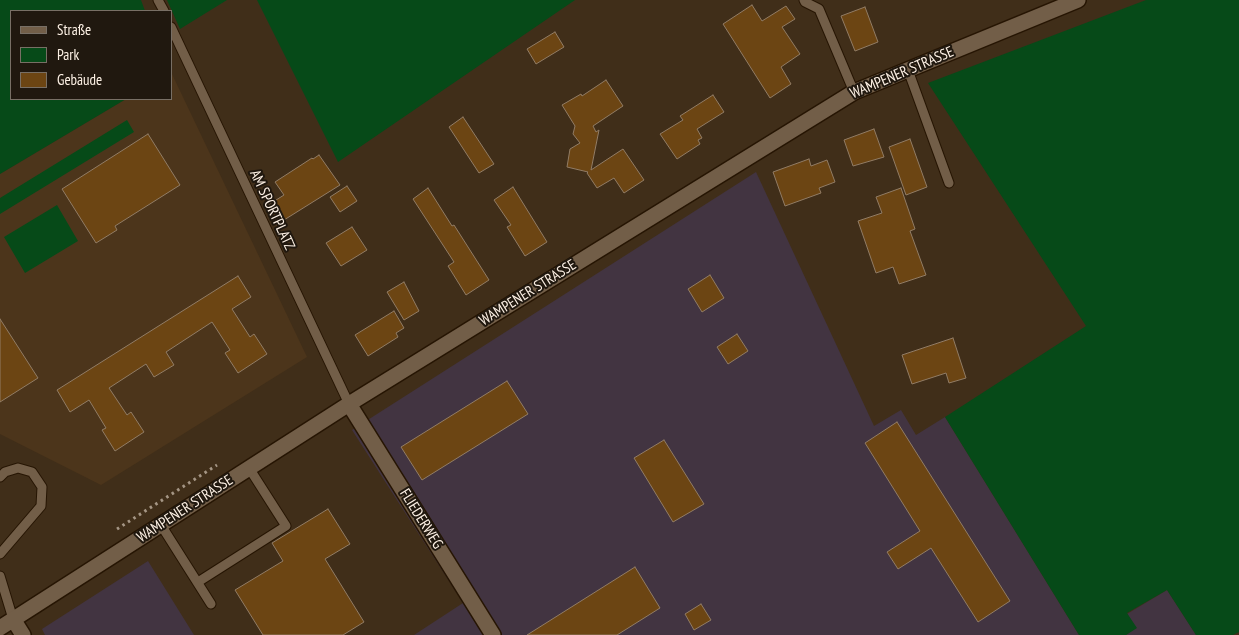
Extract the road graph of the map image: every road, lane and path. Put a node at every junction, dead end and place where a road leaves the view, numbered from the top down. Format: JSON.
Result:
{"nodes":[{"id":1,"x":804,"y":0,"type":"edge"},
{"id":2,"x":1078,"y":0,"type":"edge"},
{"id":3,"x":172,"y":29,"type":"edge"},
{"id":4,"x":908,"y":70,"type":"junction"},
{"id":5,"x":854,"y":92,"type":"junction"},
{"id":6,"x":949,"y":183,"type":"dead end"},
{"id":7,"x":349,"y":404,"type":"junction"},
{"id":8,"x":250,"y":468,"type":"junction"},
{"id":9,"x":0,"y":478,"type":"edge"},
{"id":10,"x":161,"y":525,"type":"junction"},
{"id":11,"x":0,"y":554,"type":"edge"},
{"id":12,"x":0,"y":576,"type":"edge"},
{"id":13,"x":198,"y":582,"type":"junction"},
{"id":14,"x":212,"y":604,"type":"dead end"},
{"id":15,"x":13,"y":619,"type":"junction"},
{"id":16,"x":0,"y":628,"type":"edge"},
{"id":17,"x":22,"y":635,"type":"edge"},
{"id":18,"x":493,"y":635,"type":"edge"}],
"edges":[{"from":1,"to":5,"type":"lane"},
{"from":2,"to":4,"type":"street","name":"WAMPENER STRASSE"},
{"from":3,"to":7,"type":"lane","name":"AM SPORTPLATZ"},
{"from":4,"to":5,"type":"street","name":"WAMPENER STRASSE"},
{"from":4,"to":6,"type":"lane"},
{"from":5,"to":7,"type":"street","name":"WAMPENER STRASSE"},
{"from":7,"to":8,"type":"street","name":"WAMPENER STRASSE"},
{"from":7,"to":18,"type":"street","name":"FLIEDERWEG"},
{"from":8,"to":10,"type":"street","name":"WAMPENER STRASSE"},
{"from":8,"to":13,"type":"lane"},
{"from":9,"to":11,"type":"lane"},
{"from":10,"to":13,"type":"lane"},
{"from":10,"to":15,"type":"street","name":"WAMPENER STRASSE"},
{"from":12,"to":15,"type":"lane"},
{"from":13,"to":14,"type":"lane"},
{"from":15,"to":16,"type":"street","name":"WAMPENER STRASSE"},
{"from":15,"to":17,"type":"street"}]}
